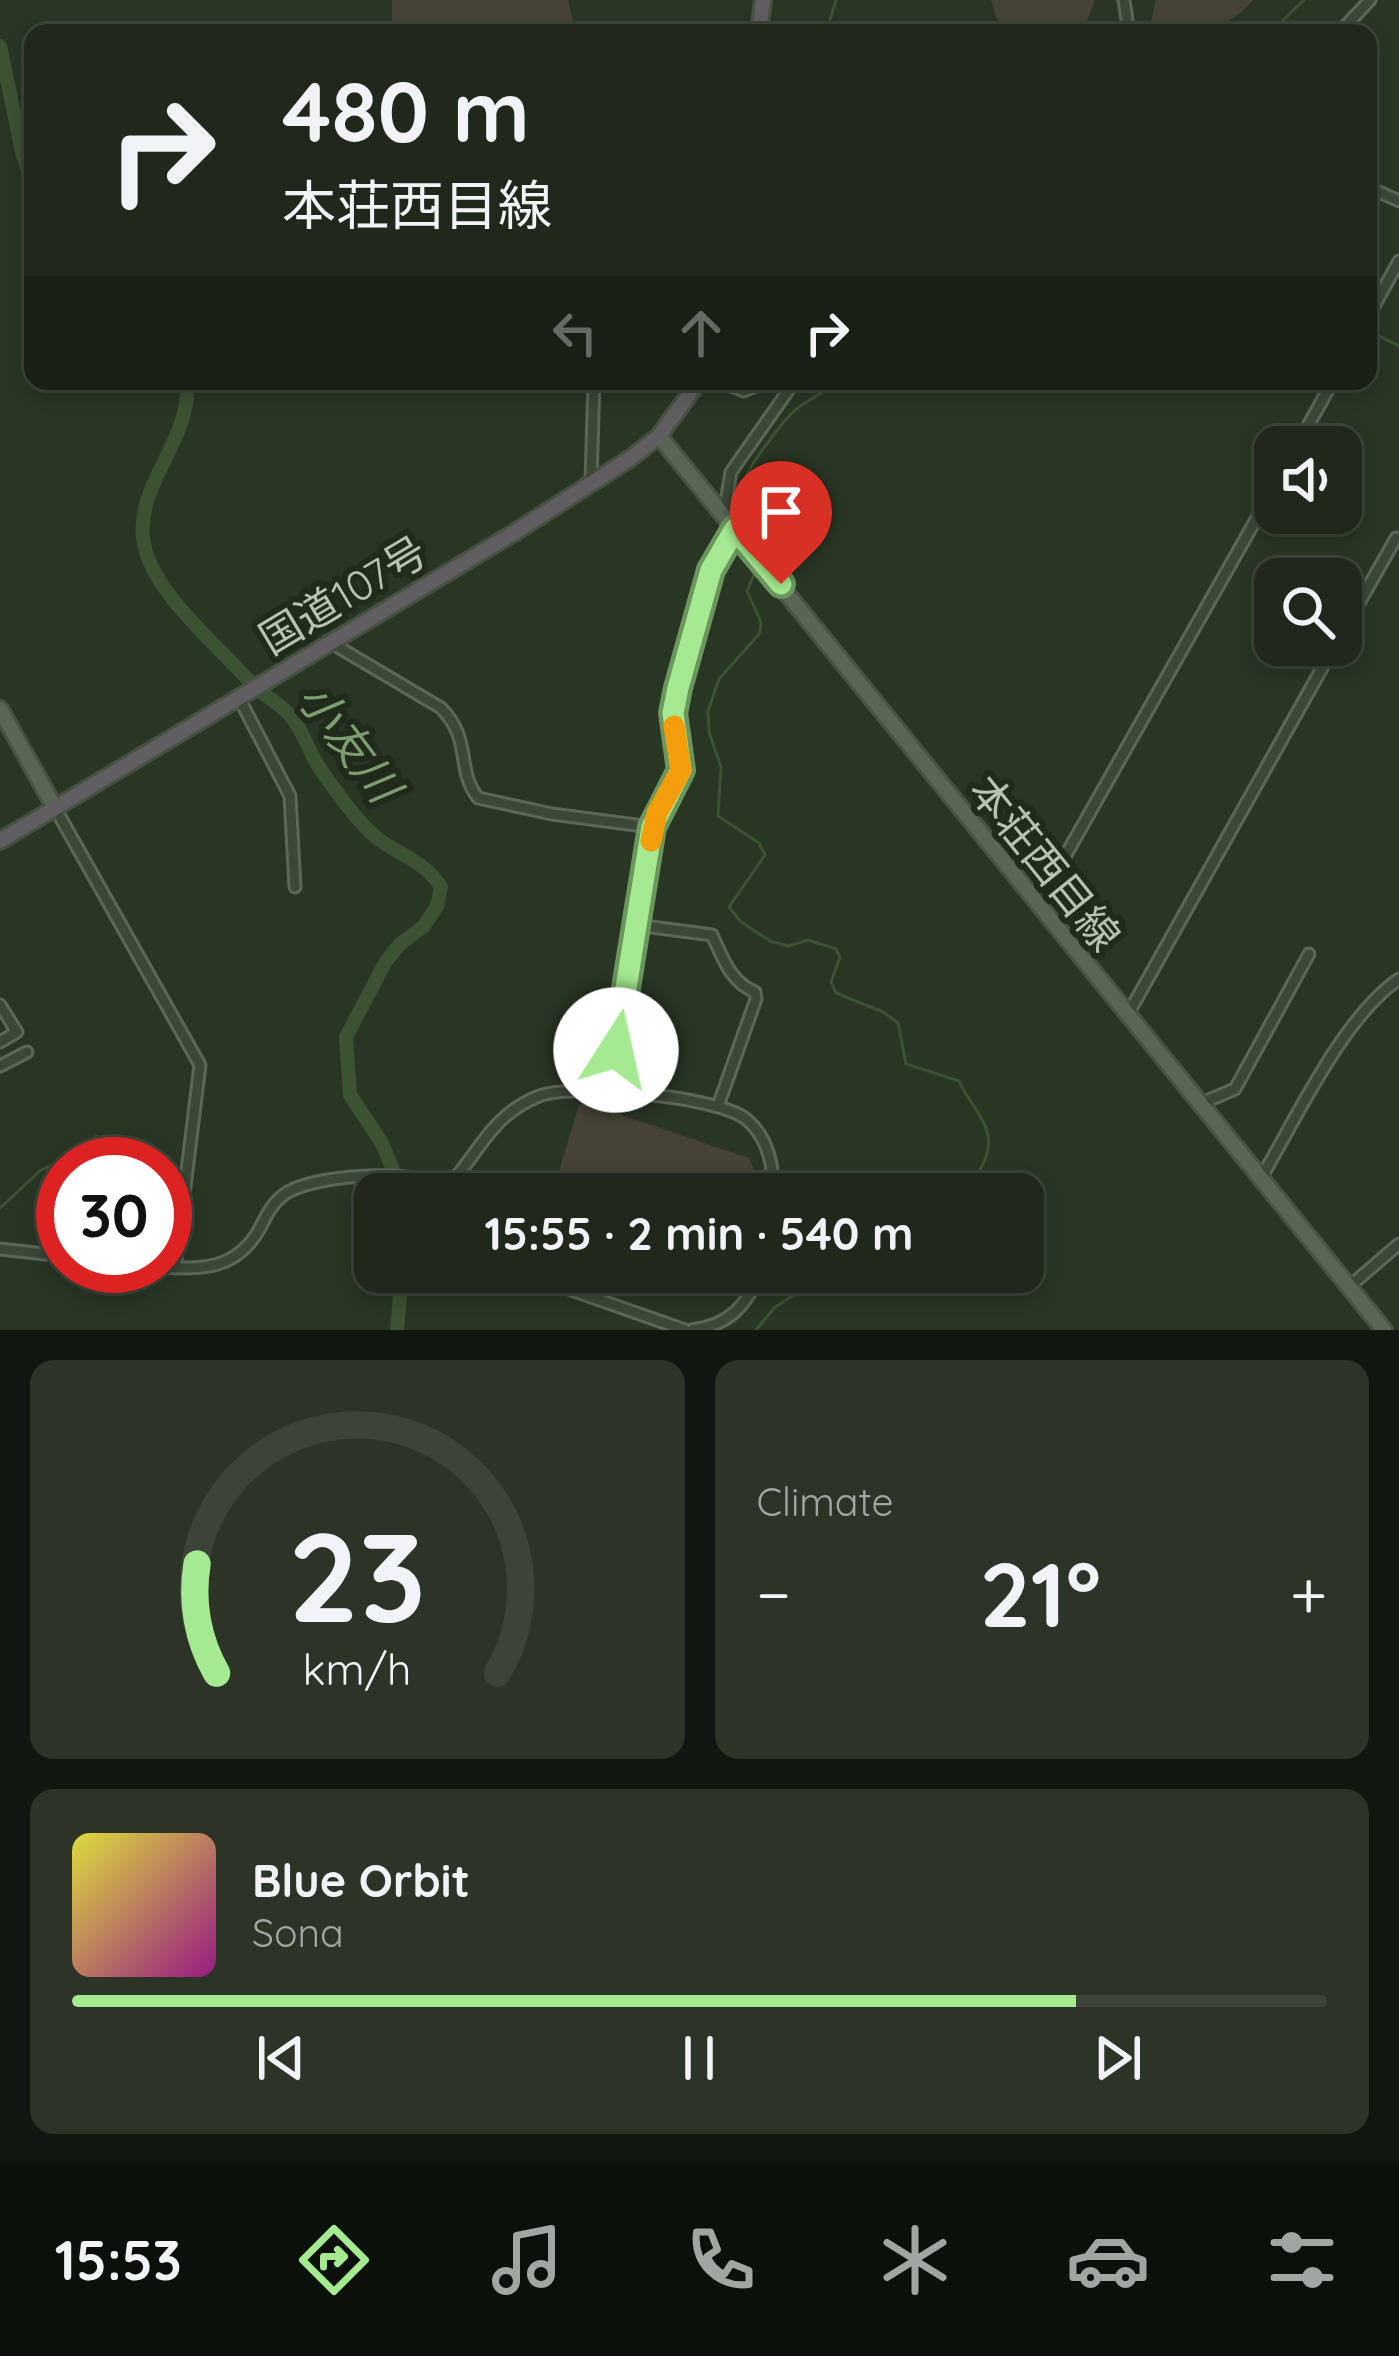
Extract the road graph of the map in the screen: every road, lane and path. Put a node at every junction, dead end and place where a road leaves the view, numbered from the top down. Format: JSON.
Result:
{"nodes":[{"id":1,"x":1370,"y":0,"type":"edge"},
{"id":2,"x":1347,"y":24,"type":"edge"},
{"id":3,"x":1399,"y":261,"type":"edge"},
{"id":4,"x":1377,"y":301,"type":"edge"},
{"id":5,"x":594,"y":390,"type":"edge"},
{"id":6,"x":692,"y":390,"type":"edge"},
{"id":7,"x":789,"y":390,"type":"edge"},
{"id":8,"x":1328,"y":390,"type":"edge"},
{"id":9,"x":1308,"y":426,"type":"edge"},
{"id":10,"x":659,"y":436,"type":"junction"},
{"id":11,"x":591,"y":482,"type":"junction"},
{"id":12,"x":724,"y":514,"type":"junction"},
{"id":13,"x":1254,"y":523,"type":"edge"},
{"id":14,"x":735,"y":529,"type":"junction"},
{"id":15,"x":1396,"y":538,"type":"dead end"},
{"id":16,"x":1362,"y":598,"type":"edge"},
{"id":17,"x":328,"y":641,"type":"junction"},
{"id":18,"x":1324,"y":666,"type":"edge"},
{"id":19,"x":243,"y":695,"type":"junction"},
{"id":20,"x":0,"y":709,"type":"edge"},
{"id":21,"x":56,"y":808,"type":"junction"},
{"id":22,"x":652,"y":827,"type":"junction"},
{"id":23,"x":0,"y":841,"type":"edge"},
{"id":24,"x":296,"y":887,"type":"dead end"},
{"id":25,"x":1037,"y":905,"type":"junction"},
{"id":26,"x":637,"y":926,"type":"junction"},
{"id":27,"x":1309,"y":954,"type":"dead end"},
{"id":28,"x":1399,"y":980,"type":"edge"},
{"id":29,"x":0,"y":1005,"type":"edge"},
{"id":30,"x":1127,"y":1016,"type":"junction"},
{"id":31,"x":0,"y":1042,"type":"edge"},
{"id":32,"x":27,"y":1052,"type":"dead end"},
{"id":33,"x":0,"y":1066,"type":"edge"},
{"id":34,"x":609,"y":1092,"type":"junction"},
{"id":35,"x":1202,"y":1102,"type":"junction"},
{"id":36,"x":718,"y":1106,"type":"junction"},
{"id":37,"x":191,"y":1137,"type":"edge"},
{"id":38,"x":463,"y":1173,"type":"edge"},
{"id":39,"x":772,"y":1173,"type":"edge"},
{"id":40,"x":1261,"y":1178,"type":"junction"},
{"id":41,"x":354,"y":1179,"type":"edge"},
{"id":42,"x":1399,"y":1244,"type":"edge"},
{"id":43,"x":0,"y":1249,"type":"edge"},
{"id":44,"x":36,"y":1253,"type":"edge"},
{"id":45,"x":192,"y":1268,"type":"edge"},
{"id":46,"x":1351,"y":1286,"type":"junction"},
{"id":47,"x":581,"y":1293,"type":"edge"},
{"id":48,"x":750,"y":1293,"type":"edge"},
{"id":49,"x":688,"y":1330,"type":"edge"},
{"id":50,"x":1384,"y":1330,"type":"edge"}],
"edges":[{"from":1,"to":2,"type":"street"},
{"from":3,"to":4,"type":"street"},
{"from":5,"to":11,"type":"street"},
{"from":6,"to":10,"type":"highway","name":"国道107号"},
{"from":7,"to":12,"type":"street"},
{"from":8,"to":9,"type":"street"},
{"from":10,"to":11,"type":"highway","name":"国道107号"},
{"from":10,"to":12,"type":"main road","name":"本荘西目線"},
{"from":11,"to":17,"type":"highway","name":"国道107号"},
{"from":12,"to":14,"type":"main road","name":"本荘西目線"},
{"from":13,"to":25,"type":"street"},
{"from":14,"to":22,"type":"street"},
{"from":14,"to":25,"type":"main road","name":"本荘西目線"},
{"from":15,"to":16,"type":"street"},
{"from":17,"to":19,"type":"highway","name":"国道107号"},
{"from":17,"to":22,"type":"street"},
{"from":18,"to":30,"type":"street"},
{"from":19,"to":21,"type":"highway","name":"国道107号"},
{"from":19,"to":24,"type":"street"},
{"from":20,"to":21,"type":"main road"},
{"from":21,"to":23,"type":"highway","name":"国道107号"},
{"from":21,"to":37,"type":"street"},
{"from":22,"to":26,"type":"street"},
{"from":25,"to":30,"type":"main road","name":"本荘西目線"},
{"from":26,"to":34,"type":"street"},
{"from":26,"to":36,"type":"street"},
{"from":27,"to":35,"type":"street"},
{"from":28,"to":40,"type":"street"},
{"from":29,"to":31,"type":"street"},
{"from":30,"to":35,"type":"main road","name":"本荘西目線"},
{"from":32,"to":33,"type":"street"},
{"from":34,"to":36,"type":"street"},
{"from":34,"to":38,"type":"street"},
{"from":35,"to":40,"type":"main road","name":"本荘西目線"},
{"from":36,"to":39,"type":"street"},
{"from":40,"to":46,"type":"main road","name":"本荘西目線"},
{"from":41,"to":45,"type":"street"},
{"from":42,"to":46,"type":"street"},
{"from":43,"to":44,"type":"street"},
{"from":46,"to":50,"type":"main road","name":"本荘西目線"},
{"from":47,"to":49,"type":"street"},
{"from":48,"to":49,"type":"street"}]}
